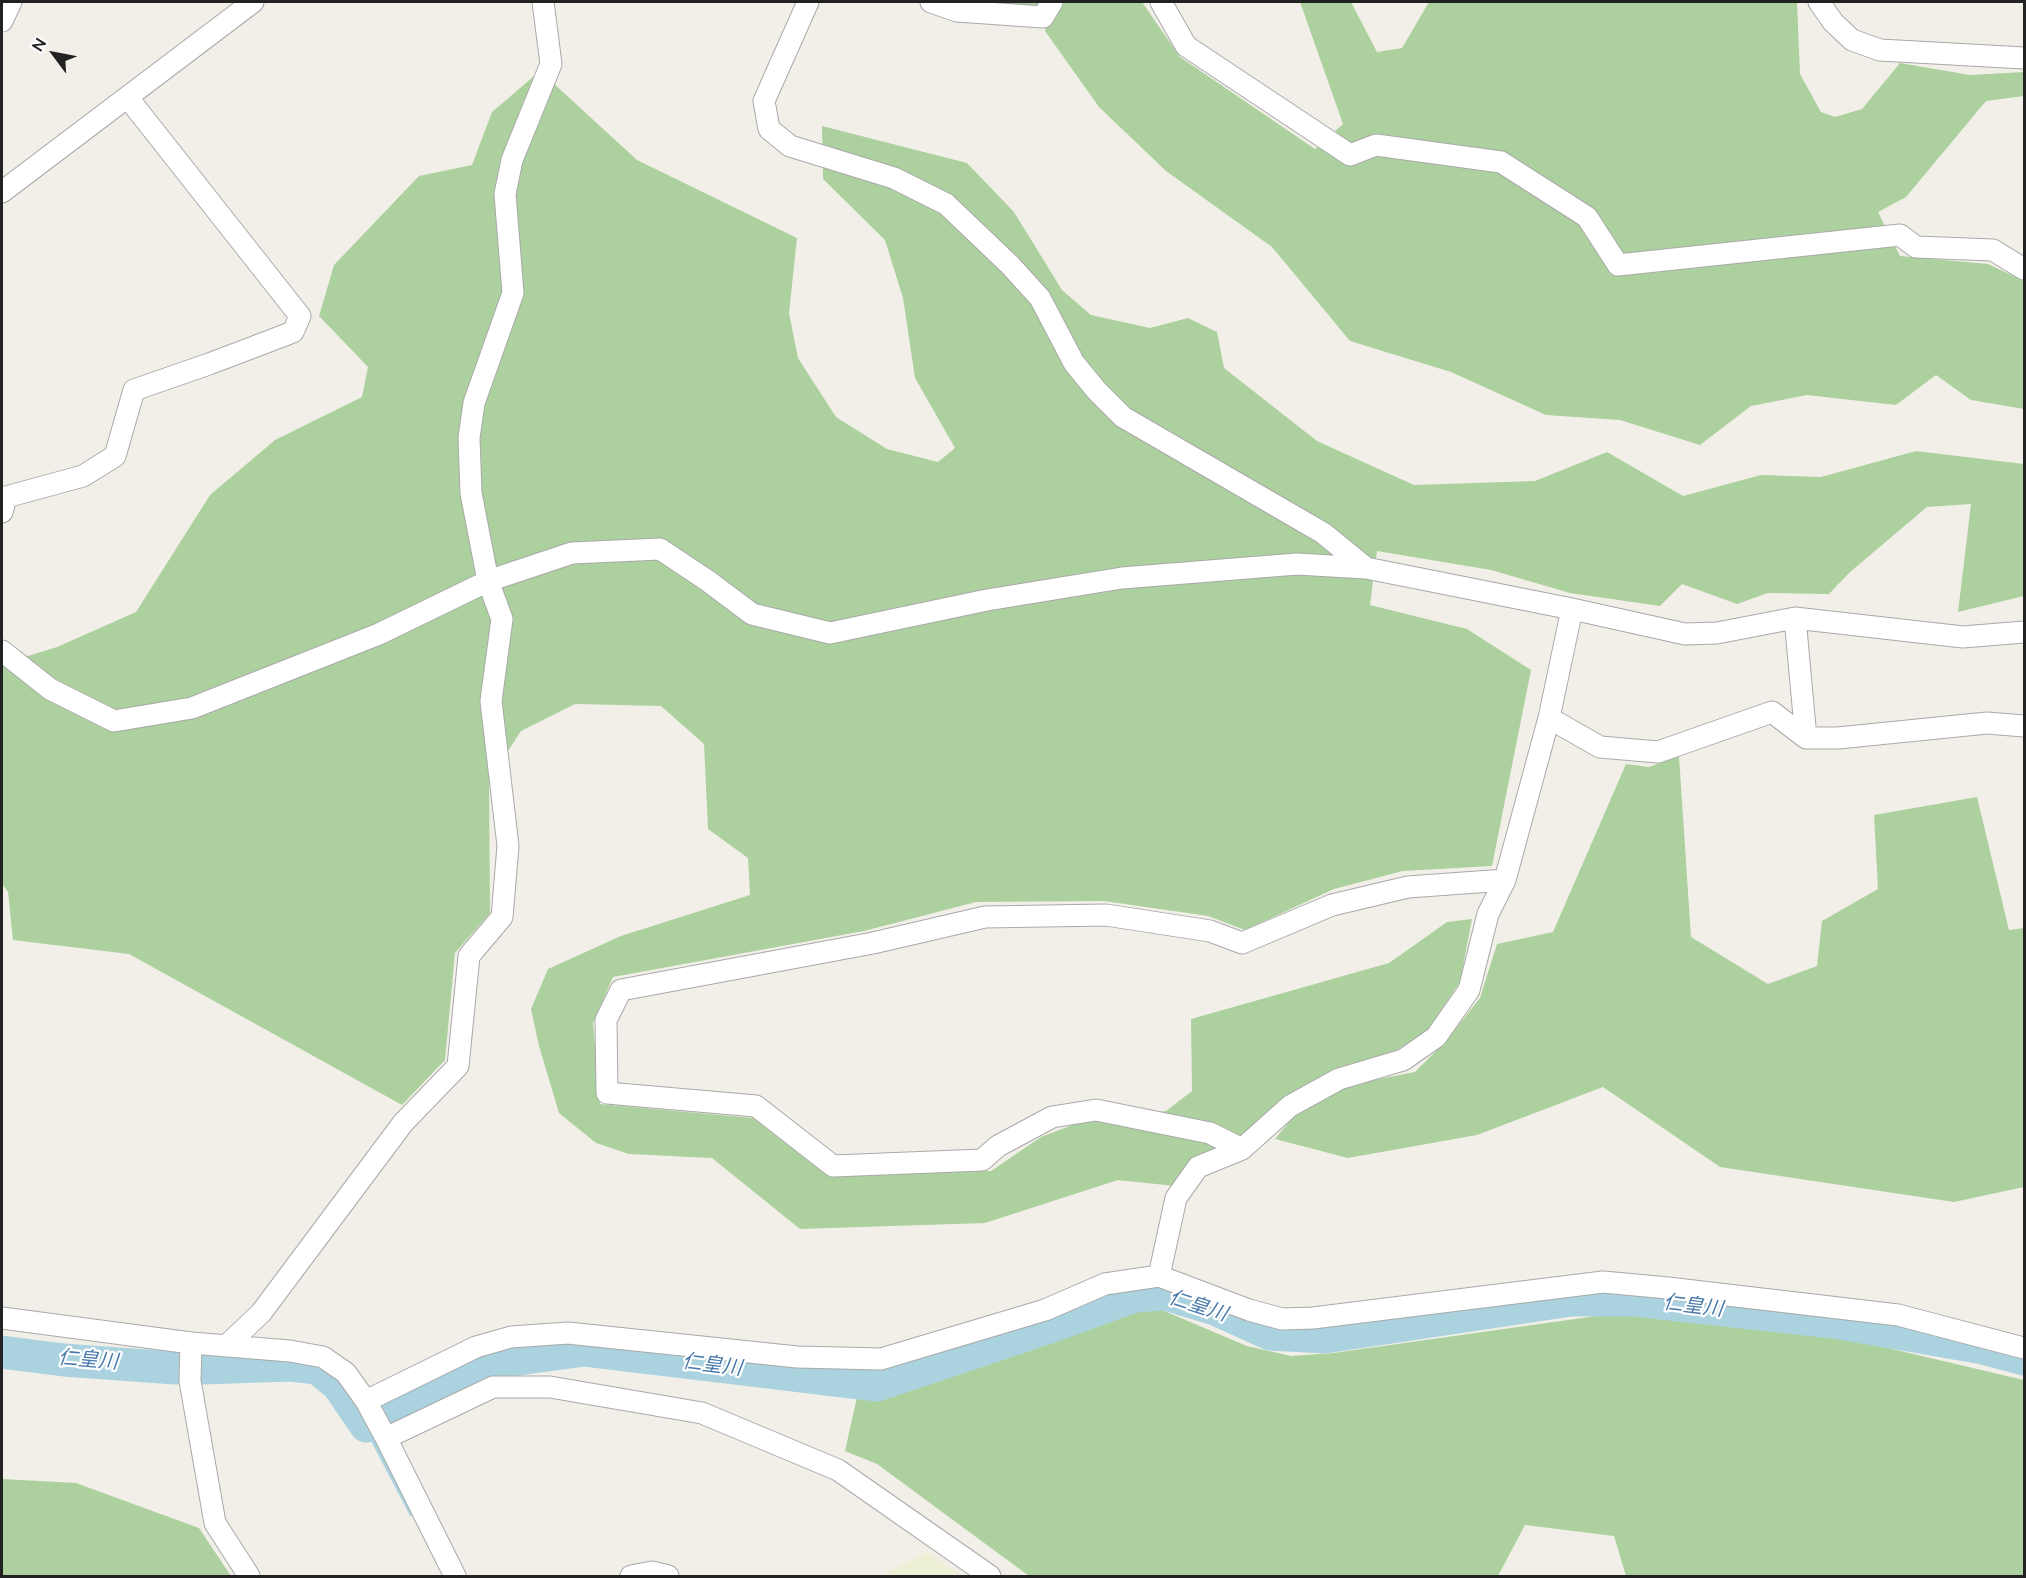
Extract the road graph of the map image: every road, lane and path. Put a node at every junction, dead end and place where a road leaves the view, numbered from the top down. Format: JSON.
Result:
{"nodes":[{"id":1,"x":11,"y":2,"type":"edge"},
{"id":2,"x":253,"y":2,"type":"edge"},
{"id":3,"x":543,"y":2,"type":"edge"},
{"id":4,"x":808,"y":2,"type":"edge"},
{"id":5,"x":931,"y":2,"type":"edge"},
{"id":6,"x":1052,"y":2,"type":"edge"},
{"id":7,"x":1161,"y":2,"type":"edge"},
{"id":8,"x":1819,"y":2,"type":"edge"},
{"id":9,"x":2,"y":21,"type":"edge"},
{"id":10,"x":2025,"y":58,"type":"edge"},
{"id":11,"x":128,"y":98,"type":"junction"},
{"id":12,"x":2,"y":192,"type":"edge"},
{"id":13,"x":2025,"y":269,"type":"edge"},
{"id":14,"x":2,"y":512,"type":"edge"},
{"id":15,"x":1366,"y":568,"type":"junction"},
{"id":16,"x":488,"y":581,"type":"junction"},
{"id":17,"x":1572,"y":609,"type":"junction"},
{"id":18,"x":1795,"y":618,"type":"junction"},
{"id":19,"x":2025,"y":632,"type":"edge"},
{"id":20,"x":2,"y":652,"type":"edge"},
{"id":21,"x":1549,"y":718,"type":"junction"},
{"id":22,"x":2025,"y":726,"type":"edge"},
{"id":23,"x":1806,"y":738,"type":"junction"},
{"id":24,"x":1505,"y":880,"type":"junction"},
{"id":25,"x":1242,"y":1149,"type":"junction"},
{"id":26,"x":1159,"y":1276,"type":"junction"},
{"id":27,"x":2,"y":1318,"type":"edge"},
{"id":28,"x":191,"y":1343,"type":"junction"},
{"id":29,"x":226,"y":1346,"type":"junction"},
{"id":30,"x":2025,"y":1348,"type":"edge"},
{"id":31,"x":366,"y":1401,"type":"junction"},
{"id":32,"x":386,"y":1438,"type":"junction"},
{"id":33,"x":249,"y":1576,"type":"edge"},
{"id":34,"x":454,"y":1576,"type":"edge"},
{"id":35,"x":631,"y":1576,"type":"edge"},
{"id":36,"x":668,"y":1576,"type":"edge"},
{"id":37,"x":990,"y":1576,"type":"edge"}],
"edges":[{"from":1,"to":9,"type":"street"},
{"from":2,"to":11,"type":"street"},
{"from":3,"to":16,"type":"street"},
{"from":4,"to":15,"type":"street"},
{"from":5,"to":6,"type":"street"},
{"from":7,"to":13,"type":"street"},
{"from":8,"to":10,"type":"street"},
{"from":11,"to":12,"type":"street"},
{"from":11,"to":14,"type":"street"},
{"from":15,"to":16,"type":"street"},
{"from":15,"to":17,"type":"street"},
{"from":16,"to":20,"type":"street"},
{"from":16,"to":29,"type":"street"},
{"from":17,"to":18,"type":"street"},
{"from":17,"to":21,"type":"street"},
{"from":18,"to":19,"type":"street"},
{"from":18,"to":23,"type":"street"},
{"from":21,"to":23,"type":"street"},
{"from":21,"to":24,"type":"street"},
{"from":22,"to":23,"type":"street"},
{"from":24,"to":25,"type":"street"},
{"from":24,"to":25,"type":"street"},
{"from":25,"to":26,"type":"street"},
{"from":26,"to":30,"type":"street"},
{"from":26,"to":31,"type":"street"},
{"from":27,"to":28,"type":"street"},
{"from":28,"to":29,"type":"street"},
{"from":28,"to":33,"type":"street"},
{"from":29,"to":31,"type":"street"},
{"from":31,"to":32,"type":"street"},
{"from":32,"to":34,"type":"street"},
{"from":32,"to":37,"type":"street"},
{"from":35,"to":36,"type":"street"}]}
